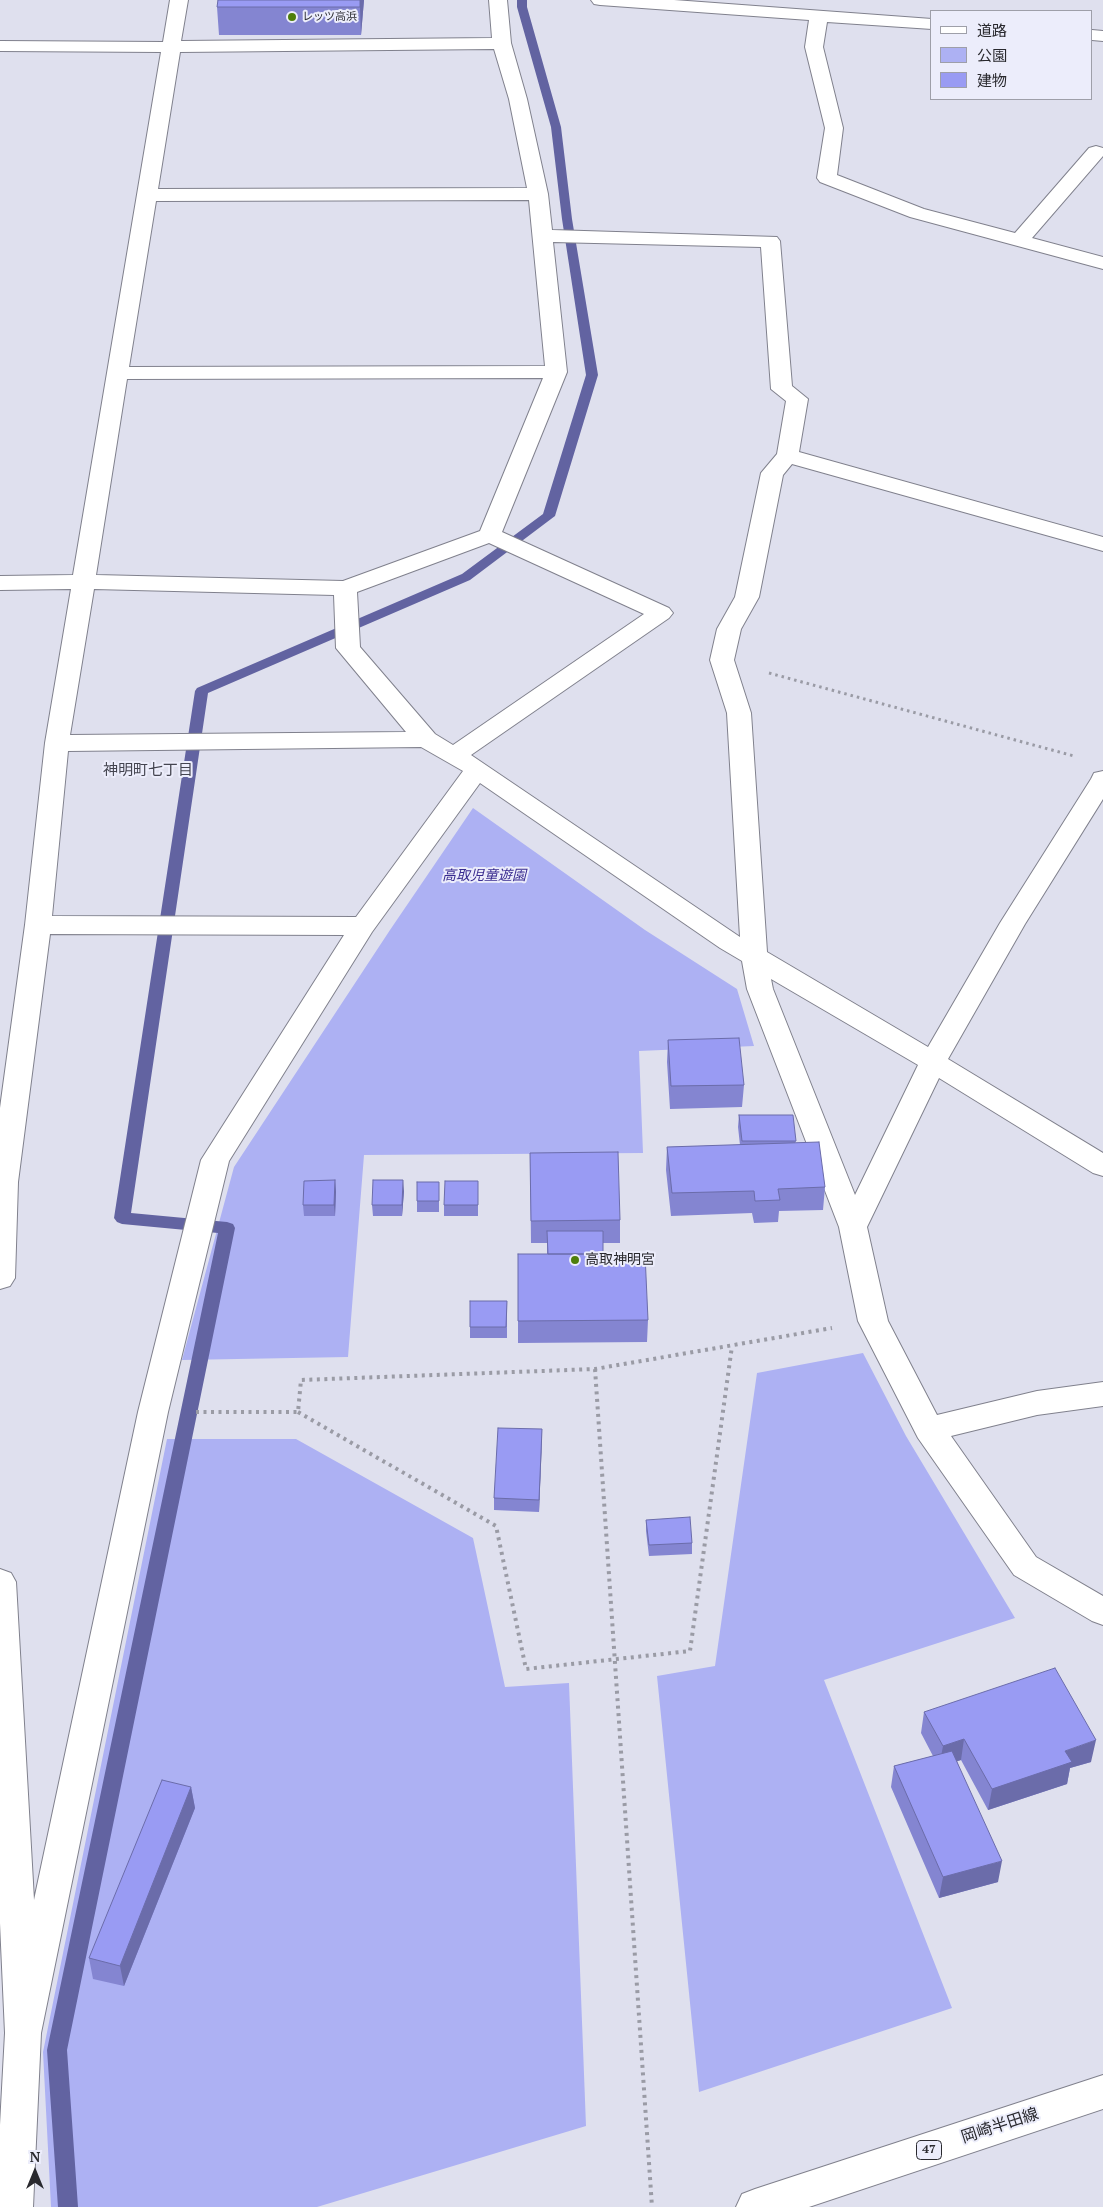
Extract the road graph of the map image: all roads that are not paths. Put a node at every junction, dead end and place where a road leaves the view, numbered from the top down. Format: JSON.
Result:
{"nodes":[{"id":1,"x":179,"y":0,"type":"edge"},
{"id":2,"x":498,"y":0,"type":"edge"},
{"id":3,"x":600,"y":0,"type":"edge"},
{"id":4,"x":819,"y":16,"type":"junction"},
{"id":5,"x":930,"y":24,"type":"edge"},
{"id":6,"x":502,"y":43,"type":"junction"},
{"id":7,"x":0,"y":46,"type":"edge"},
{"id":8,"x":170,"y":47,"type":"junction"},
{"id":9,"x":1096,"y":152,"type":"dead end"},
{"id":10,"x":538,"y":194,"type":"junction"},
{"id":11,"x":146,"y":195,"type":"junction"},
{"id":12,"x":542,"y":236,"type":"junction"},
{"id":13,"x":1020,"y":240,"type":"junction"},
{"id":14,"x":1103,"y":263,"type":"edge"},
{"id":15,"x":556,"y":372,"type":"junction"},
{"id":16,"x":117,"y":373,"type":"junction"},
{"id":17,"x":788,"y":456,"type":"junction"},
{"id":18,"x":490,"y":535,"type":"junction"},
{"id":19,"x":1103,"y":544,"type":"edge"},
{"id":20,"x":84,"y":582,"type":"junction"},
{"id":21,"x":0,"y":583,"type":"edge"},
{"id":22,"x":345,"y":588,"type":"junction"},
{"id":23,"x":426,"y":739,"type":"junction"},
{"id":24,"x":57,"y":743,"type":"junction"},
{"id":25,"x":466,"y":762,"type":"junction"},
{"id":26,"x":1103,"y":779,"type":"edge"},
{"id":27,"x":38,"y":925,"type":"junction"},
{"id":28,"x":363,"y":926,"type":"junction"},
{"id":29,"x":754,"y":957,"type":"junction"},
{"id":30,"x":933,"y":1062,"type":"junction"},
{"id":31,"x":1103,"y":1166,"type":"edge"},
{"id":32,"x":853,"y":1227,"type":"junction"},
{"id":33,"x":0,"y":1278,"type":"edge"},
{"id":34,"x":1103,"y":1394,"type":"edge"},
{"id":35,"x":929,"y":1429,"type":"junction"},
{"id":36,"x":0,"y":1582,"type":"edge"},
{"id":37,"x":1103,"y":1612,"type":"edge"},
{"id":38,"x":24,"y":2033,"type":"junction"},
{"id":39,"x":1103,"y":2092,"type":"edge"},
{"id":40,"x":778,"y":2203,"type":"edge"},
{"id":41,"x":14,"y":2207,"type":"edge"}],
"edges":[{"from":1,"to":8,"type":"street"},
{"from":2,"to":6,"type":"street"},
{"from":3,"to":4,"type":"street"},
{"from":4,"to":5,"type":"street"},
{"from":4,"to":13,"type":"street"},
{"from":6,"to":8,"type":"street"},
{"from":6,"to":10,"type":"street"},
{"from":7,"to":8,"type":"street"},
{"from":8,"to":11,"type":"street"},
{"from":9,"to":13,"type":"street"},
{"from":10,"to":11,"type":"street"},
{"from":10,"to":12,"type":"street"},
{"from":11,"to":16,"type":"street"},
{"from":12,"to":15,"type":"street"},
{"from":12,"to":17,"type":"street"},
{"from":13,"to":14,"type":"street"},
{"from":15,"to":16,"type":"street"},
{"from":15,"to":18,"type":"street"},
{"from":16,"to":20,"type":"street"},
{"from":17,"to":19,"type":"street"},
{"from":17,"to":29,"type":"street"},
{"from":18,"to":22,"type":"street"},
{"from":18,"to":25,"type":"street"},
{"from":20,"to":21,"type":"street"},
{"from":20,"to":22,"type":"street"},
{"from":20,"to":24,"type":"street"},
{"from":22,"to":23,"type":"street"},
{"from":23,"to":24,"type":"street"},
{"from":23,"to":25,"type":"street"},
{"from":24,"to":27,"type":"street"},
{"from":25,"to":28,"type":"street"},
{"from":25,"to":29,"type":"street"},
{"from":26,"to":30,"type":"street"},
{"from":27,"to":28,"type":"street"},
{"from":27,"to":33,"type":"street"},
{"from":28,"to":38,"type":"street"},
{"from":29,"to":30,"type":"street"},
{"from":29,"to":32,"type":"street"},
{"from":30,"to":31,"type":"street"},
{"from":30,"to":32,"type":"street"},
{"from":32,"to":35,"type":"street"},
{"from":34,"to":35,"type":"street"},
{"from":35,"to":37,"type":"street"},
{"from":36,"to":38,"type":"street"},
{"from":38,"to":41,"type":"street"},
{"from":39,"to":40,"type":"street","name":"岡崎半田線","number":"47"}]}
